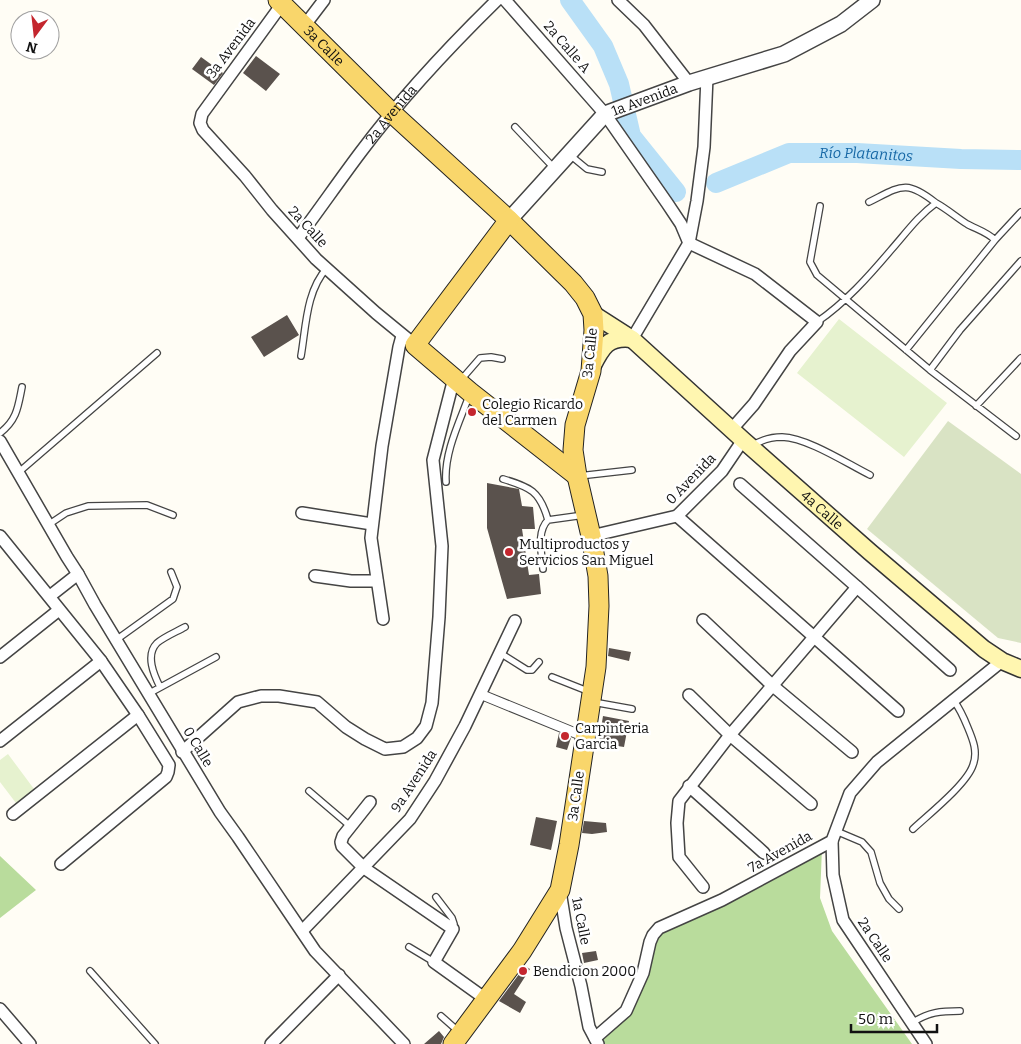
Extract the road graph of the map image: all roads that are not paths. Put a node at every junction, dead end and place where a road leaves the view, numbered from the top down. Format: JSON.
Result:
{"nodes":[{"id":1,"x":324,"y":0,"type":"edge"},
{"id":2,"x":497,"y":0,"type":"edge"},
{"id":3,"x":506,"y":0,"type":"edge"},
{"id":4,"x":618,"y":0,"type":"edge"},
{"id":5,"x":872,"y":0,"type":"edge"},
{"id":6,"x":282,"y":1,"type":"edge"},
{"id":7,"x":305,"y":25,"type":"junction"},
{"id":8,"x":708,"y":77,"type":"junction"},
{"id":9,"x":689,"y":83,"type":"junction"},
{"id":10,"x":392,"y":113,"type":"junction"},
{"id":11,"x":607,"y":113,"type":"junction"},
{"id":12,"x":202,"y":114,"type":"joint"},
{"id":13,"x":515,"y":126,"type":"dead end"},
{"id":14,"x":570,"y":153,"type":"junction"},
{"id":15,"x":555,"y":169,"type":"junction"},
{"id":16,"x":602,"y":172,"type":"dead end"},
{"id":17,"x":869,"y":202,"type":"dead end"},
{"id":18,"x":936,"y":203,"type":"junction"},
{"id":19,"x":820,"y":206,"type":"dead end"},
{"id":20,"x":1021,"y":212,"type":"edge"},
{"id":21,"x":509,"y":220,"type":"junction"},
{"id":22,"x":298,"y":238,"type":"junction"},
{"id":23,"x":995,"y":240,"type":"junction"},
{"id":24,"x":689,"y":243,"type":"junction"},
{"id":25,"x":1021,"y":261,"type":"edge"},
{"id":26,"x":327,"y":268,"type":"junction"},
{"id":27,"x":845,"y":300,"type":"junction"},
{"id":28,"x":593,"y":314,"type":"junction"},
{"id":29,"x":817,"y":322,"type":"junction"},
{"id":30,"x":632,"y":339,"type":"junction"},
{"id":31,"x":408,"y":340,"type":"junction"},
{"id":32,"x":906,"y":350,"type":"junction"},
{"id":33,"x":157,"y":353,"type":"dead end"},
{"id":34,"x":301,"y":356,"type":"dead end"},
{"id":35,"x":1021,"y":358,"type":"edge"},
{"id":36,"x":502,"y":359,"type":"dead end"},
{"id":37,"x":930,"y":370,"type":"junction"},
{"id":38,"x":591,"y":371,"type":"junction"},
{"id":39,"x":461,"y":384,"type":"junction"},
{"id":40,"x":22,"y":387,"type":"dead end"},
{"id":41,"x":976,"y":406,"type":"junction"},
{"id":42,"x":0,"y":433,"type":"edge"},
{"id":43,"x":1016,"y":436,"type":"dead end"},
{"id":44,"x":742,"y":439,"type":"junction"},
{"id":45,"x":0,"y":441,"type":"edge"},
{"id":46,"x":632,"y":470,"type":"dead end"},
{"id":47,"x":19,"y":472,"type":"junction"},
{"id":48,"x":870,"y":475,"type":"dead end"},
{"id":49,"x":577,"y":476,"type":"junction"},
{"id":50,"x":503,"y":479,"type":"dead end"},
{"id":51,"x":446,"y":482,"type":"dead end"},
{"id":52,"x":740,"y":484,"type":"dead end"},
{"id":53,"x":302,"y":513,"type":"dead end"},
{"id":54,"x":173,"y":515,"type":"dead end"},
{"id":55,"x":586,"y":515,"type":"junction"},
{"id":56,"x":677,"y":516,"type":"junction"},
{"id":57,"x":548,"y":520,"type":"junction"},
{"id":58,"x":372,"y":524,"type":"junction"},
{"id":59,"x":48,"y":526,"type":"junction"},
{"id":60,"x":0,"y":536,"type":"edge"},
{"id":61,"x":591,"y":536,"type":"junction"},
{"id":62,"x":543,"y":569,"type":"dead end"},
{"id":63,"x":171,"y":572,"type":"dead end"},
{"id":64,"x":78,"y":574,"type":"junction"},
{"id":65,"x":315,"y":576,"type":"dead end"},
{"id":66,"x":377,"y":581,"type":"junction"},
{"id":67,"x":858,"y":586,"type":"junction"},
{"id":68,"x":50,"y":596,"type":"junction"},
{"id":69,"x":59,"y":610,"type":"junction"},
{"id":70,"x":383,"y":619,"type":"dead end"},
{"id":71,"x":703,"y":620,"type":"dead end"},
{"id":72,"x":514,"y":621,"type":"dead end"},
{"id":73,"x":184,"y":627,"type":"dead end"},
{"id":74,"x":813,"y":637,"type":"junction"},
{"id":75,"x":116,"y":640,"type":"junction"},
{"id":76,"x":2,"y":650,"type":"edge"},
{"id":77,"x":500,"y":653,"type":"junction"},
{"id":78,"x":216,"y":657,"type":"dead end"},
{"id":79,"x":101,"y":661,"type":"junction"},
{"id":80,"x":1002,"y":661,"type":"junction"},
{"id":81,"x":538,"y":662,"type":"dead end"},
{"id":82,"x":1021,"y":669,"type":"edge"},
{"id":83,"x":950,"y":670,"type":"dead end"},
{"id":84,"x":552,"y":677,"type":"dead end"},
{"id":85,"x":773,"y":686,"type":"junction"},
{"id":86,"x":160,"y":687,"type":"junction"},
{"id":87,"x":148,"y":694,"type":"junction"},
{"id":88,"x":480,"y":694,"type":"junction"},
{"id":89,"x":689,"y":695,"type":"dead end"},
{"id":90,"x":591,"y":697,"type":"junction"},
{"id":91,"x":954,"y":701,"type":"junction"},
{"id":92,"x":632,"y":709,"type":"dead end"},
{"id":93,"x":898,"y":711,"type":"dead end"},
{"id":94,"x":138,"y":715,"type":"junction"},
{"id":95,"x":730,"y":734,"type":"junction"},
{"id":96,"x":585,"y":737,"type":"junction"},
{"id":97,"x":0,"y":741,"type":"edge"},
{"id":98,"x":182,"y":752,"type":"junction"},
{"id":99,"x":852,"y":752,"type":"dead end"},
{"id":100,"x":690,"y":786,"type":"junction"},
{"id":101,"x":309,"y":790,"type":"dead end"},
{"id":102,"x":370,"y":802,"type":"dead end"},
{"id":103,"x":811,"y":804,"type":"dead end"},
{"id":104,"x":13,"y":814,"type":"dead end"},
{"id":105,"x":350,"y":826,"type":"junction"},
{"id":106,"x":913,"y":829,"type":"dead end"},
{"id":107,"x":834,"y":836,"type":"junction"},
{"id":108,"x":764,"y":853,"type":"dead end"},
{"id":109,"x":61,"y":864,"type":"dead end"},
{"id":110,"x":364,"y":868,"type":"junction"},
{"id":111,"x":703,"y":887,"type":"dead end"},
{"id":112,"x":560,"y":890,"type":"junction"},
{"id":113,"x":436,"y":897,"type":"dead end"},
{"id":114,"x":899,"y":910,"type":"dead end"},
{"id":115,"x":452,"y":928,"type":"junction"},
{"id":116,"x":302,"y":932,"type":"junction"},
{"id":117,"x":409,"y":946,"type":"dead end"},
{"id":118,"x":434,"y":962,"type":"junction"},
{"id":119,"x":90,"y":971,"type":"dead end"},
{"id":120,"x":339,"y":974,"type":"junction"},
{"id":121,"x":487,"y":1000,"type":"junction"},
{"id":122,"x":0,"y":1009,"type":"edge"},
{"id":123,"x":960,"y":1012,"type":"dead end"},
{"id":124,"x":440,"y":1016,"type":"dead end"},
{"id":125,"x":912,"y":1023,"type":"junction"},
{"id":126,"x":458,"y":1039,"type":"edge"},
{"id":127,"x":597,"y":1041,"type":"edge"},
{"id":128,"x":30,"y":1044,"type":"edge"},
{"id":129,"x":155,"y":1044,"type":"edge"},
{"id":130,"x":270,"y":1044,"type":"edge"},
{"id":131,"x":404,"y":1044,"type":"edge"},
{"id":132,"x":926,"y":1044,"type":"edge"}],
"edges":[{"from":1,"to":7,"type":"street"},
{"from":2,"to":10,"type":"street","name":"2a Avenida"},
{"from":3,"to":11,"type":"street","name":"2a Calle A"},
{"from":4,"to":9,"type":"street"},
{"from":5,"to":8,"type":"street","name":"1a Avenida"},
{"from":6,"to":7,"type":"main road","name":"3a Calle"},
{"from":6,"to":12,"type":"street","name":"3a Avenida"},
{"from":7,"to":10,"type":"main road","name":"3a Calle"},
{"from":8,"to":9,"type":"street","name":"1a Avenida"},
{"from":8,"to":24,"type":"street"},
{"from":9,"to":11,"type":"street","name":"1a Avenida"},
{"from":10,"to":21,"type":"main road","name":"3a Calle"},
{"from":10,"to":22,"type":"street","name":"2a Avenida"},
{"from":11,"to":14,"type":"street","name":"1a Avenida"},
{"from":11,"to":24,"type":"street","name":"2a Calle A"},
{"from":12,"to":22,"type":"street","name":"2a Calle"},
{"from":13,"to":15,"type":"lane"},
{"from":14,"to":15,"type":"street","name":"1a Avenida"},
{"from":14,"to":16,"type":"lane"},
{"from":15,"to":21,"type":"street","name":"1a Avenida"},
{"from":17,"to":18,"type":"lane"},
{"from":18,"to":23,"type":"lane"},
{"from":18,"to":27,"type":"lane"},
{"from":19,"to":27,"type":"lane"},
{"from":20,"to":23,"type":"lane"},
{"from":21,"to":28,"type":"main road","name":"3a Calle"},
{"from":21,"to":31,"type":"main road","name":"1a Avenida"},
{"from":22,"to":26,"type":"street","name":"2a Calle"},
{"from":23,"to":32,"type":"lane"},
{"from":24,"to":29,"type":"street"},
{"from":24,"to":30,"type":"street"},
{"from":25,"to":37,"type":"lane"},
{"from":26,"to":31,"type":"street","name":"2a Calle"},
{"from":26,"to":34,"type":"lane"},
{"from":27,"to":29,"type":"lane"},
{"from":27,"to":32,"type":"lane"},
{"from":28,"to":30,"type":"main road","name":"4a Calle"},
{"from":28,"to":38,"type":"main road","name":"3a Calle"},
{"from":29,"to":44,"type":"street","name":"0 Avenida"},
{"from":30,"to":38,"type":"main road"},
{"from":30,"to":44,"type":"main road","name":"4a Calle"},
{"from":31,"to":39,"type":"main road"},
{"from":31,"to":58,"type":"street"},
{"from":32,"to":37,"type":"lane"},
{"from":33,"to":47,"type":"lane"},
{"from":35,"to":41,"type":"lane"},
{"from":36,"to":39,"type":"lane"},
{"from":37,"to":41,"type":"lane"},
{"from":38,"to":49,"type":"main road","name":"3a Calle"},
{"from":39,"to":49,"type":"main road"},
{"from":39,"to":51,"type":"lane"},
{"from":39,"to":98,"type":"street"},
{"from":40,"to":42,"type":"lane"},
{"from":41,"to":43,"type":"lane"},
{"from":44,"to":48,"type":"lane"},
{"from":44,"to":56,"type":"street","name":"0 Avenida"},
{"from":44,"to":80,"type":"main road","name":"4a Calle"},
{"from":45,"to":47,"type":"street","name":"0 Calle"},
{"from":46,"to":49,"type":"lane"},
{"from":47,"to":59,"type":"street","name":"0 Calle"},
{"from":49,"to":55,"type":"main road","name":"3a Calle"},
{"from":50,"to":57,"type":"lane"},
{"from":52,"to":67,"type":"street"},
{"from":53,"to":58,"type":"street"},
{"from":54,"to":59,"type":"lane"},
{"from":55,"to":57,"type":"lane"},
{"from":55,"to":61,"type":"main road","name":"3a Calle"},
{"from":56,"to":61,"type":"street","name":"0 Avenida"},
{"from":56,"to":74,"type":"street"},
{"from":57,"to":62,"type":"lane"},
{"from":58,"to":66,"type":"street"},
{"from":59,"to":64,"type":"street","name":"0 Calle"},
{"from":60,"to":68,"type":"street"},
{"from":61,"to":90,"type":"main road","name":"3a Calle"},
{"from":63,"to":75,"type":"lane"},
{"from":64,"to":68,"type":"street"},
{"from":64,"to":75,"type":"street","name":"0 Calle"},
{"from":65,"to":66,"type":"street"},
{"from":66,"to":70,"type":"street"},
{"from":67,"to":74,"type":"street"},
{"from":67,"to":83,"type":"street"},
{"from":68,"to":69,"type":"street"},
{"from":69,"to":76,"type":"street"},
{"from":69,"to":79,"type":"street"},
{"from":71,"to":85,"type":"street"},
{"from":72,"to":77,"type":"street","name":"9a Avenida"},
{"from":73,"to":86,"type":"lane"},
{"from":74,"to":85,"type":"street"},
{"from":74,"to":93,"type":"street"},
{"from":75,"to":87,"type":"street","name":"0 Calle"},
{"from":77,"to":81,"type":"lane"},
{"from":77,"to":88,"type":"street","name":"9a Avenida"},
{"from":78,"to":86,"type":"lane"},
{"from":79,"to":94,"type":"street"},
{"from":79,"to":97,"type":"street"},
{"from":80,"to":82,"type":"main road","name":"4a Calle"},
{"from":80,"to":91,"type":"street"},
{"from":84,"to":90,"type":"lane"},
{"from":85,"to":95,"type":"street"},
{"from":85,"to":99,"type":"street"},
{"from":86,"to":87,"type":"lane"},
{"from":87,"to":98,"type":"street","name":"0 Calle"},
{"from":88,"to":96,"type":"street"},
{"from":88,"to":110,"type":"street","name":"9a Avenida"},
{"from":89,"to":95,"type":"street"},
{"from":90,"to":92,"type":"lane"},
{"from":90,"to":96,"type":"main road","name":"3a Calle"},
{"from":91,"to":106,"type":"lane"},
{"from":91,"to":107,"type":"street"},
{"from":94,"to":104,"type":"street"},
{"from":94,"to":109,"type":"street"},
{"from":95,"to":100,"type":"street"},
{"from":95,"to":103,"type":"street"},
{"from":96,"to":112,"type":"main road","name":"3a Calle"},
{"from":98,"to":116,"type":"street","name":"0 Calle"},
{"from":100,"to":108,"type":"street"},
{"from":100,"to":111,"type":"street"},
{"from":101,"to":105,"type":"lane"},
{"from":102,"to":105,"type":"street"},
{"from":105,"to":110,"type":"street"},
{"from":107,"to":114,"type":"lane"},
{"from":107,"to":125,"type":"street","name":"2a Calle"},
{"from":107,"to":127,"type":"street","name":"7a Avenida"},
{"from":110,"to":115,"type":"street"},
{"from":110,"to":116,"type":"street","name":"9a Avenida"},
{"from":112,"to":121,"type":"main road"},
{"from":112,"to":127,"type":"street","name":"1a Calle"},
{"from":113,"to":115,"type":"lane"},
{"from":115,"to":118,"type":"street"},
{"from":116,"to":120,"type":"street","name":"0 Calle"},
{"from":117,"to":118,"type":"lane"},
{"from":118,"to":121,"type":"street"},
{"from":119,"to":129,"type":"lane"},
{"from":120,"to":130,"type":"street"},
{"from":120,"to":131,"type":"street","name":"0 Calle"},
{"from":121,"to":126,"type":"main road"},
{"from":122,"to":128,"type":"street"},
{"from":123,"to":125,"type":"lane"},
{"from":124,"to":126,"type":"lane"},
{"from":125,"to":132,"type":"street","name":"2a Calle"}]}
